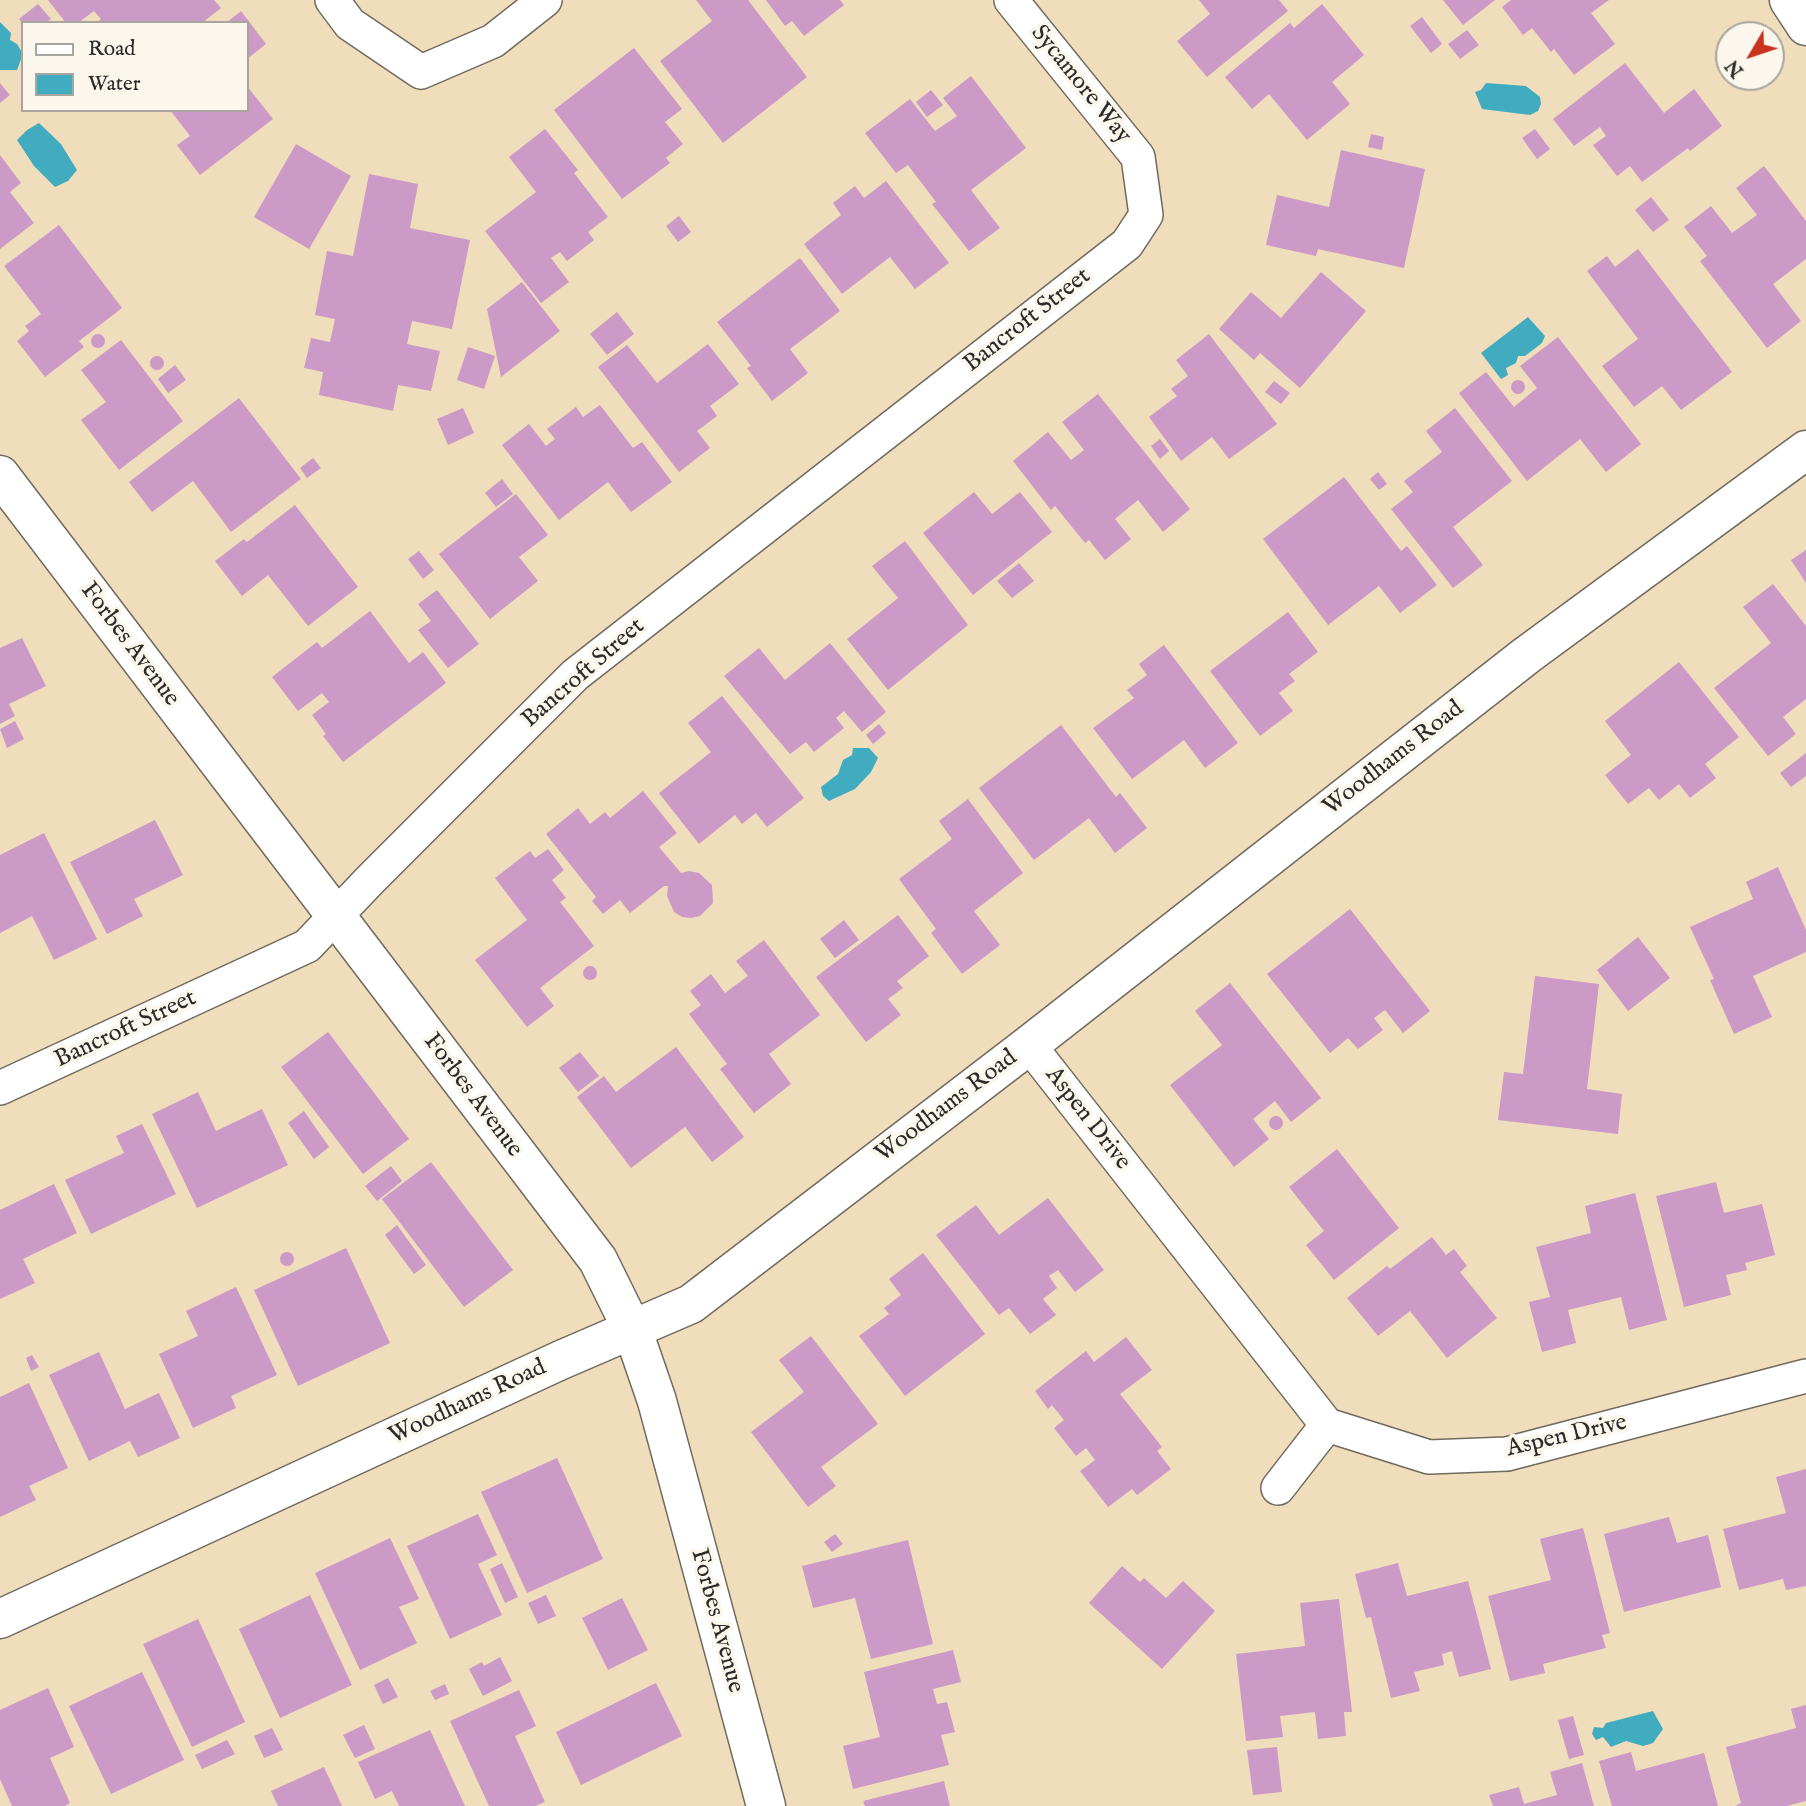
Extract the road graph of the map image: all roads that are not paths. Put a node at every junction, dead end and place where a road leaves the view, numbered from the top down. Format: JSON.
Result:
{"nodes":[{"id":1,"x":332,"y":0,"type":"edge"},
{"id":2,"x":545,"y":0,"type":"edge"},
{"id":3,"x":1011,"y":0,"type":"edge"},
{"id":4,"x":1789,"y":0,"type":"edge"},
{"id":5,"x":1806,"y":26,"type":"edge"},
{"id":6,"x":1146,"y":215,"type":"joint"},
{"id":7,"x":1806,"y":450,"type":"edge"},
{"id":8,"x":5,"y":492,"type":"edge"},
{"id":9,"x":336,"y":918,"type":"junction"},
{"id":10,"x":1028,"y":1045,"type":"junction"},
{"id":11,"x":0,"y":1088,"type":"edge"},
{"id":12,"x":633,"y":1331,"type":"junction"},
{"id":13,"x":1806,"y":1376,"type":"edge"},
{"id":14,"x":1327,"y":1425,"type":"junction"},
{"id":15,"x":1278,"y":1488,"type":"dead end"},
{"id":16,"x":0,"y":1619,"type":"edge"},
{"id":17,"x":760,"y":1804,"type":"edge"}],
"edges":[{"from":1,"to":2,"type":"street"},
{"from":3,"to":6,"type":"street","name":"Sycamore Way"},
{"from":4,"to":5,"type":"street"},
{"from":6,"to":9,"type":"street","name":"Bancroft Street"},
{"from":7,"to":10,"type":"street","name":"Woodhams Road"},
{"from":8,"to":9,"type":"street","name":"Forbes Avenue"},
{"from":9,"to":11,"type":"street","name":"Bancroft Street"},
{"from":9,"to":12,"type":"street","name":"Forbes Avenue"},
{"from":10,"to":12,"type":"street","name":"Woodhams Road"},
{"from":10,"to":14,"type":"street","name":"Aspen Drive"},
{"from":12,"to":16,"type":"street","name":"Woodhams Road"},
{"from":12,"to":17,"type":"street","name":"Forbes Avenue"},
{"from":13,"to":14,"type":"street","name":"Aspen Drive"},
{"from":14,"to":15,"type":"street"}]}
